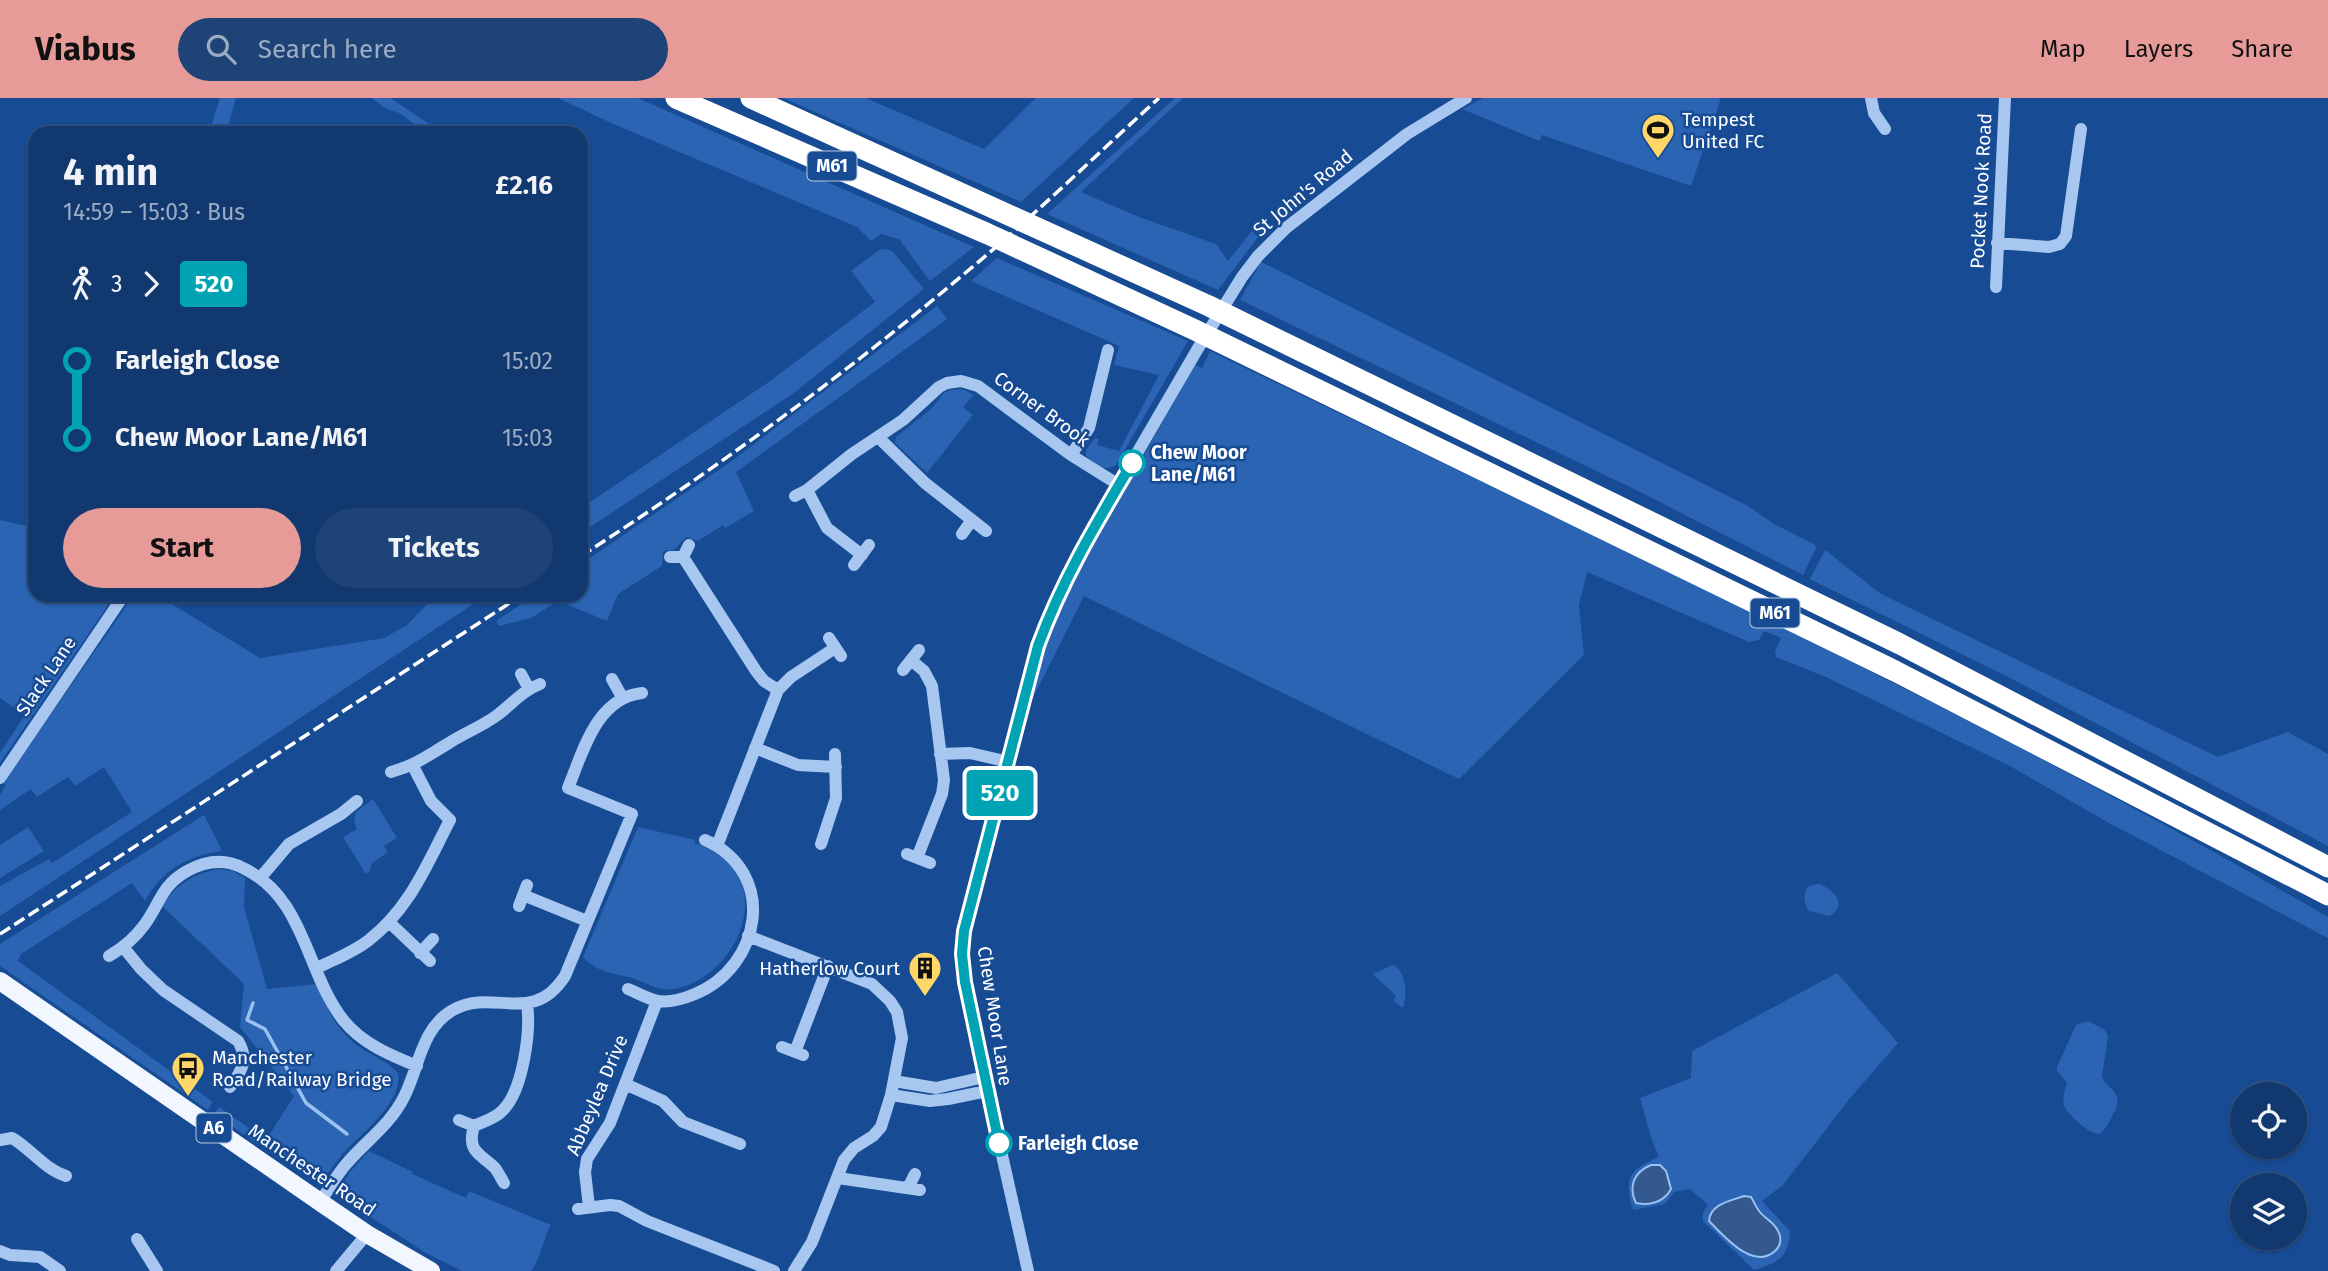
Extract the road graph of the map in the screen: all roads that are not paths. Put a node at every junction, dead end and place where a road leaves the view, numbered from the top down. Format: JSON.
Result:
{"nodes":[{"id":1,"x":676,"y":98,"type":"edge"},
{"id":2,"x":751,"y":98,"type":"edge"},
{"id":3,"x":1466,"y":98,"type":"edge"},
{"id":4,"x":1871,"y":98,"type":"edge"},
{"id":5,"x":2005,"y":98,"type":"edge"},
{"id":6,"x":2081,"y":129,"type":"dead end"},
{"id":7,"x":1885,"y":130,"type":"dead end"},
{"id":8,"x":1997,"y":243,"type":"junction"},
{"id":9,"x":1996,"y":287,"type":"dead end"},
{"id":10,"x":1196,"y":340,"type":"junction"},
{"id":11,"x":1108,"y":350,"type":"dead end"},
{"id":12,"x":878,"y":437,"type":"junction"},
{"id":13,"x":1071,"y":456,"type":"junction"},
{"id":14,"x":1119,"y":485,"type":"junction"},
{"id":15,"x":972,"y":520,"type":"junction"},
{"id":16,"x":986,"y":531,"type":"dead end"},
{"id":17,"x":962,"y":534,"type":"dead end"},
{"id":18,"x":681,"y":553,"type":"dead end"},
{"id":19,"x":862,"y":555,"type":"dead end"},
{"id":20,"x":119,"y":602,"type":"edge"},
{"id":21,"x":835,"y":647,"type":"dead end"},
{"id":22,"x":911,"y":660,"type":"dead end"},
{"id":23,"x":521,"y":674,"type":"dead end"},
{"id":24,"x":612,"y":679,"type":"dead end"},
{"id":25,"x":778,"y":690,"type":"junction"},
{"id":26,"x":642,"y":693,"type":"dead end"},
{"id":27,"x":622,"y":698,"type":"junction"},
{"id":28,"x":755,"y":748,"type":"junction"},
{"id":29,"x":940,"y":754,"type":"junction"},
{"id":30,"x":1009,"y":762,"type":"junction"},
{"id":31,"x":413,"y":766,"type":"junction"},
{"id":32,"x":391,"y":772,"type":"dead end"},
{"id":33,"x":0,"y":778,"type":"edge"},
{"id":34,"x":357,"y":801,"type":"dead end"},
{"id":35,"x":341,"y":814,"type":"junction"},
{"id":36,"x":632,"y":814,"type":"junction"},
{"id":37,"x":645,"y":818,"type":"dead end"},
{"id":38,"x":348,"y":826,"type":"dead end"},
{"id":39,"x":821,"y":844,"type":"dead end"},
{"id":40,"x":918,"y":858,"type":"dead end"},
{"id":41,"x":2328,"y":867,"type":"edge"},
{"id":42,"x":261,"y":877,"type":"junction"},
{"id":43,"x":523,"y":895,"type":"dead end"},
{"id":44,"x":2328,"y":897,"type":"edge"},
{"id":45,"x":587,"y":921,"type":"junction"},
{"id":46,"x":389,"y":922,"type":"junction"},
{"id":47,"x":748,"y":936,"type":"junction"},
{"id":48,"x":432,"y":939,"type":"dead end"},
{"id":49,"x":124,"y":948,"type":"junction"},
{"id":50,"x":109,"y":957,"type":"dead end"},
{"id":51,"x":828,"y":966,"type":"junction"},
{"id":52,"x":569,"y":967,"type":"junction"},
{"id":53,"x":317,"y":968,"type":"junction"},
{"id":54,"x":583,"y":972,"type":"dead end"},
{"id":55,"x":0,"y":981,"type":"edge"},
{"id":56,"x":628,"y":989,"type":"dead end"},
{"id":57,"x":657,"y":1001,"type":"junction"},
{"id":58,"x":527,"y":1004,"type":"junction"},
{"id":59,"x":793,"y":1052,"type":"dead end"},
{"id":60,"x":416,"y":1066,"type":"junction"},
{"id":61,"x":984,"y":1077,"type":"junction"},
{"id":62,"x":894,"y":1081,"type":"junction"},
{"id":63,"x":625,"y":1084,"type":"junction"},
{"id":64,"x":230,"y":1087,"type":"dead end"},
{"id":65,"x":987,"y":1091,"type":"junction"},
{"id":66,"x":891,"y":1095,"type":"junction"},
{"id":67,"x":459,"y":1120,"type":"dead end"},
{"id":68,"x":474,"y":1126,"type":"junction"},
{"id":69,"x":0,"y":1139,"type":"edge"},
{"id":70,"x":740,"y":1144,"type":"dead end"},
{"id":71,"x":915,"y":1174,"type":"dead end"},
{"id":72,"x":58,"y":1177,"type":"dead end"},
{"id":73,"x":838,"y":1178,"type":"junction"},
{"id":74,"x":504,"y":1183,"type":"dead end"},
{"id":75,"x":320,"y":1202,"type":"junction"},
{"id":76,"x":367,"y":1234,"type":"junction"},
{"id":77,"x":137,"y":1239,"type":"dead end"},
{"id":78,"x":156,"y":1244,"type":"dead end"},
{"id":79,"x":0,"y":1251,"type":"edge"},
{"id":80,"x":144,"y":1252,"type":"junction"},
{"id":81,"x":60,"y":1271,"type":"edge"},
{"id":82,"x":157,"y":1271,"type":"edge"},
{"id":83,"x":336,"y":1271,"type":"edge"},
{"id":84,"x":431,"y":1271,"type":"edge"},
{"id":85,"x":774,"y":1271,"type":"edge"},
{"id":86,"x":794,"y":1271,"type":"edge"},
{"id":87,"x":1028,"y":1271,"type":"edge"}],
"edges":[{"from":1,"to":10,"type":"highway","number":"M61"},
{"from":2,"to":41,"type":"highway","number":"M61"},
{"from":3,"to":10,"type":"street","name":"St John's Road"},
{"from":4,"to":7,"type":"street"},
{"from":5,"to":8,"type":"street","name":"Pocket Nook Road"},
{"from":6,"to":8,"type":"street"},
{"from":8,"to":9,"type":"street","name":"Pocket Nook Road"},
{"from":10,"to":14,"type":"street","name":"Chew Moor Lane"},
{"from":10,"to":44,"type":"highway","number":"M61"},
{"from":11,"to":13,"type":"street"},
{"from":12,"to":13,"type":"street","name":"Corner Brook"},
{"from":12,"to":15,"type":"street"},
{"from":12,"to":19,"type":"street","name":"Corner Brook"},
{"from":13,"to":14,"type":"street","name":"Corner Brook"},
{"from":14,"to":30,"type":"street","name":"Chew Moor Lane"},
{"from":15,"to":16,"type":"street"},
{"from":15,"to":17,"type":"street"},
{"from":18,"to":25,"type":"street"},
{"from":20,"to":33,"type":"street","name":"Slack Lane"},
{"from":21,"to":25,"type":"street"},
{"from":22,"to":29,"type":"street"},
{"from":23,"to":31,"type":"street"},
{"from":24,"to":27,"type":"street"},
{"from":25,"to":28,"type":"street"},
{"from":26,"to":27,"type":"street"},
{"from":27,"to":36,"type":"street"},
{"from":28,"to":39,"type":"street"},
{"from":28,"to":47,"type":"street"},
{"from":29,"to":30,"type":"street"},
{"from":29,"to":40,"type":"street"},
{"from":30,"to":61,"type":"street","name":"Chew Moor Lane"},
{"from":31,"to":32,"type":"street"},
{"from":31,"to":46,"type":"street"},
{"from":34,"to":35,"type":"street"},
{"from":35,"to":38,"type":"street"},
{"from":35,"to":42,"type":"street"},
{"from":36,"to":37,"type":"street"},
{"from":36,"to":45,"type":"street"},
{"from":42,"to":49,"type":"street"},
{"from":42,"to":53,"type":"street"},
{"from":43,"to":45,"type":"street"},
{"from":45,"to":52,"type":"street"},
{"from":46,"to":48,"type":"street"},
{"from":46,"to":53,"type":"street"},
{"from":47,"to":51,"type":"street"},
{"from":47,"to":57,"type":"street"},
{"from":49,"to":50,"type":"street"},
{"from":49,"to":64,"type":"street"},
{"from":51,"to":59,"type":"street"},
{"from":51,"to":62,"type":"street"},
{"from":52,"to":54,"type":"street"},
{"from":52,"to":58,"type":"street"},
{"from":53,"to":60,"type":"street"},
{"from":55,"to":75,"type":"main road","name":"Manchester Road","number":"A6"},
{"from":56,"to":57,"type":"street"},
{"from":57,"to":63,"type":"street","name":"Abbeylea Drive"},
{"from":58,"to":60,"type":"street"},
{"from":58,"to":68,"type":"street"},
{"from":60,"to":75,"type":"street"},
{"from":61,"to":62,"type":"street"},
{"from":61,"to":65,"type":"street","name":"Chew Moor Lane"},
{"from":62,"to":66,"type":"street"},
{"from":63,"to":70,"type":"street"},
{"from":63,"to":85,"type":"street","name":"Abbeylea Drive"},
{"from":65,"to":66,"type":"street"},
{"from":65,"to":87,"type":"street","name":"Chew Moor Lane"},
{"from":66,"to":73,"type":"street"},
{"from":67,"to":68,"type":"street"},
{"from":68,"to":74,"type":"street"},
{"from":69,"to":72,"type":"street"},
{"from":71,"to":73,"type":"street"},
{"from":73,"to":86,"type":"street"},
{"from":75,"to":76,"type":"main road","name":"Manchester Road","number":"A6"},
{"from":76,"to":83,"type":"street"},
{"from":76,"to":84,"type":"main road","name":"Manchester Road","number":"A6"},
{"from":77,"to":80,"type":"street"},
{"from":78,"to":80,"type":"street"},
{"from":79,"to":81,"type":"street"},
{"from":80,"to":82,"type":"street"}]}
